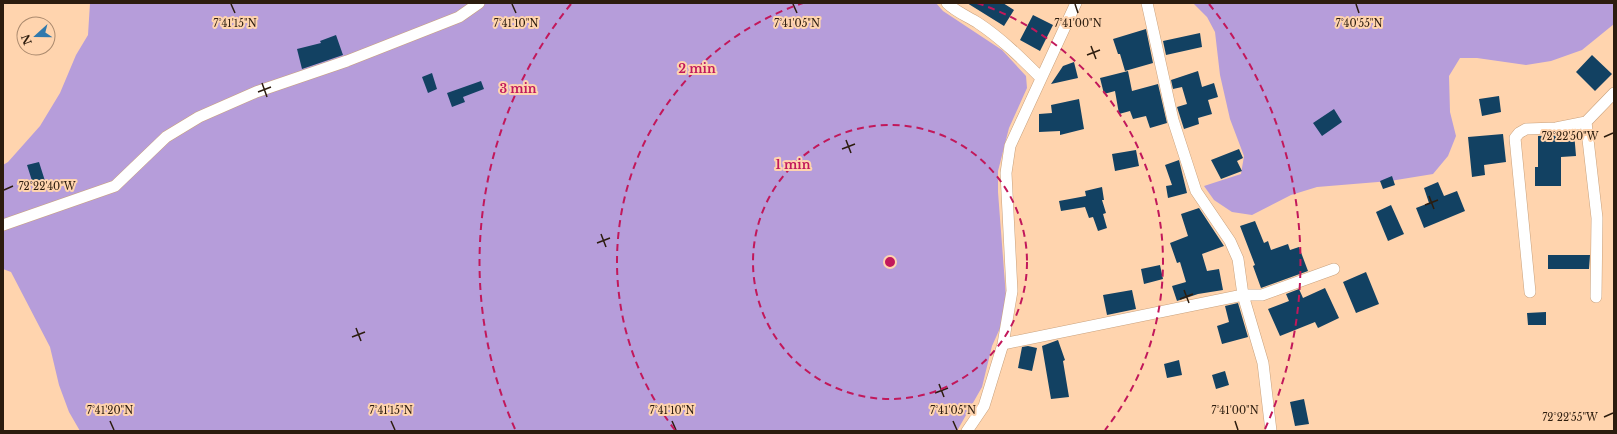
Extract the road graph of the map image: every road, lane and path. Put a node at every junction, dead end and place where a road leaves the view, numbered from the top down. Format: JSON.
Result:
{"nodes":[{"id":1,"x":479,"y":3,"type":"edge"},
{"id":2,"x":947,"y":3,"type":"edge"},
{"id":3,"x":1076,"y":3,"type":"edge"},
{"id":4,"x":1147,"y":3,"type":"edge"},
{"id":5,"x":1041,"y":78,"type":"junction"},
{"id":6,"x":1614,"y":93,"type":"edge"},
{"id":7,"x":1586,"y":122,"type":"junction"},
{"id":8,"x":3,"y":225,"type":"edge"},
{"id":9,"x":1334,"y":269,"type":"dead end"},
{"id":10,"x":1530,"y":292,"type":"dead end"},
{"id":11,"x":1242,"y":295,"type":"junction"},
{"id":12,"x":1596,"y":297,"type":"dead end"},
{"id":13,"x":1003,"y":344,"type":"junction"},
{"id":14,"x":967,"y":431,"type":"edge"},
{"id":15,"x":1271,"y":431,"type":"edge"}],
"edges":[{"from":1,"to":8,"type":"street"},
{"from":2,"to":5,"type":"street"},
{"from":3,"to":5,"type":"street"},
{"from":4,"to":11,"type":"street"},
{"from":5,"to":13,"type":"street"},
{"from":6,"to":7,"type":"street"},
{"from":7,"to":10,"type":"street"},
{"from":7,"to":12,"type":"street"},
{"from":9,"to":11,"type":"street"},
{"from":11,"to":13,"type":"street"},
{"from":11,"to":15,"type":"street"},
{"from":13,"to":14,"type":"street"}]}
